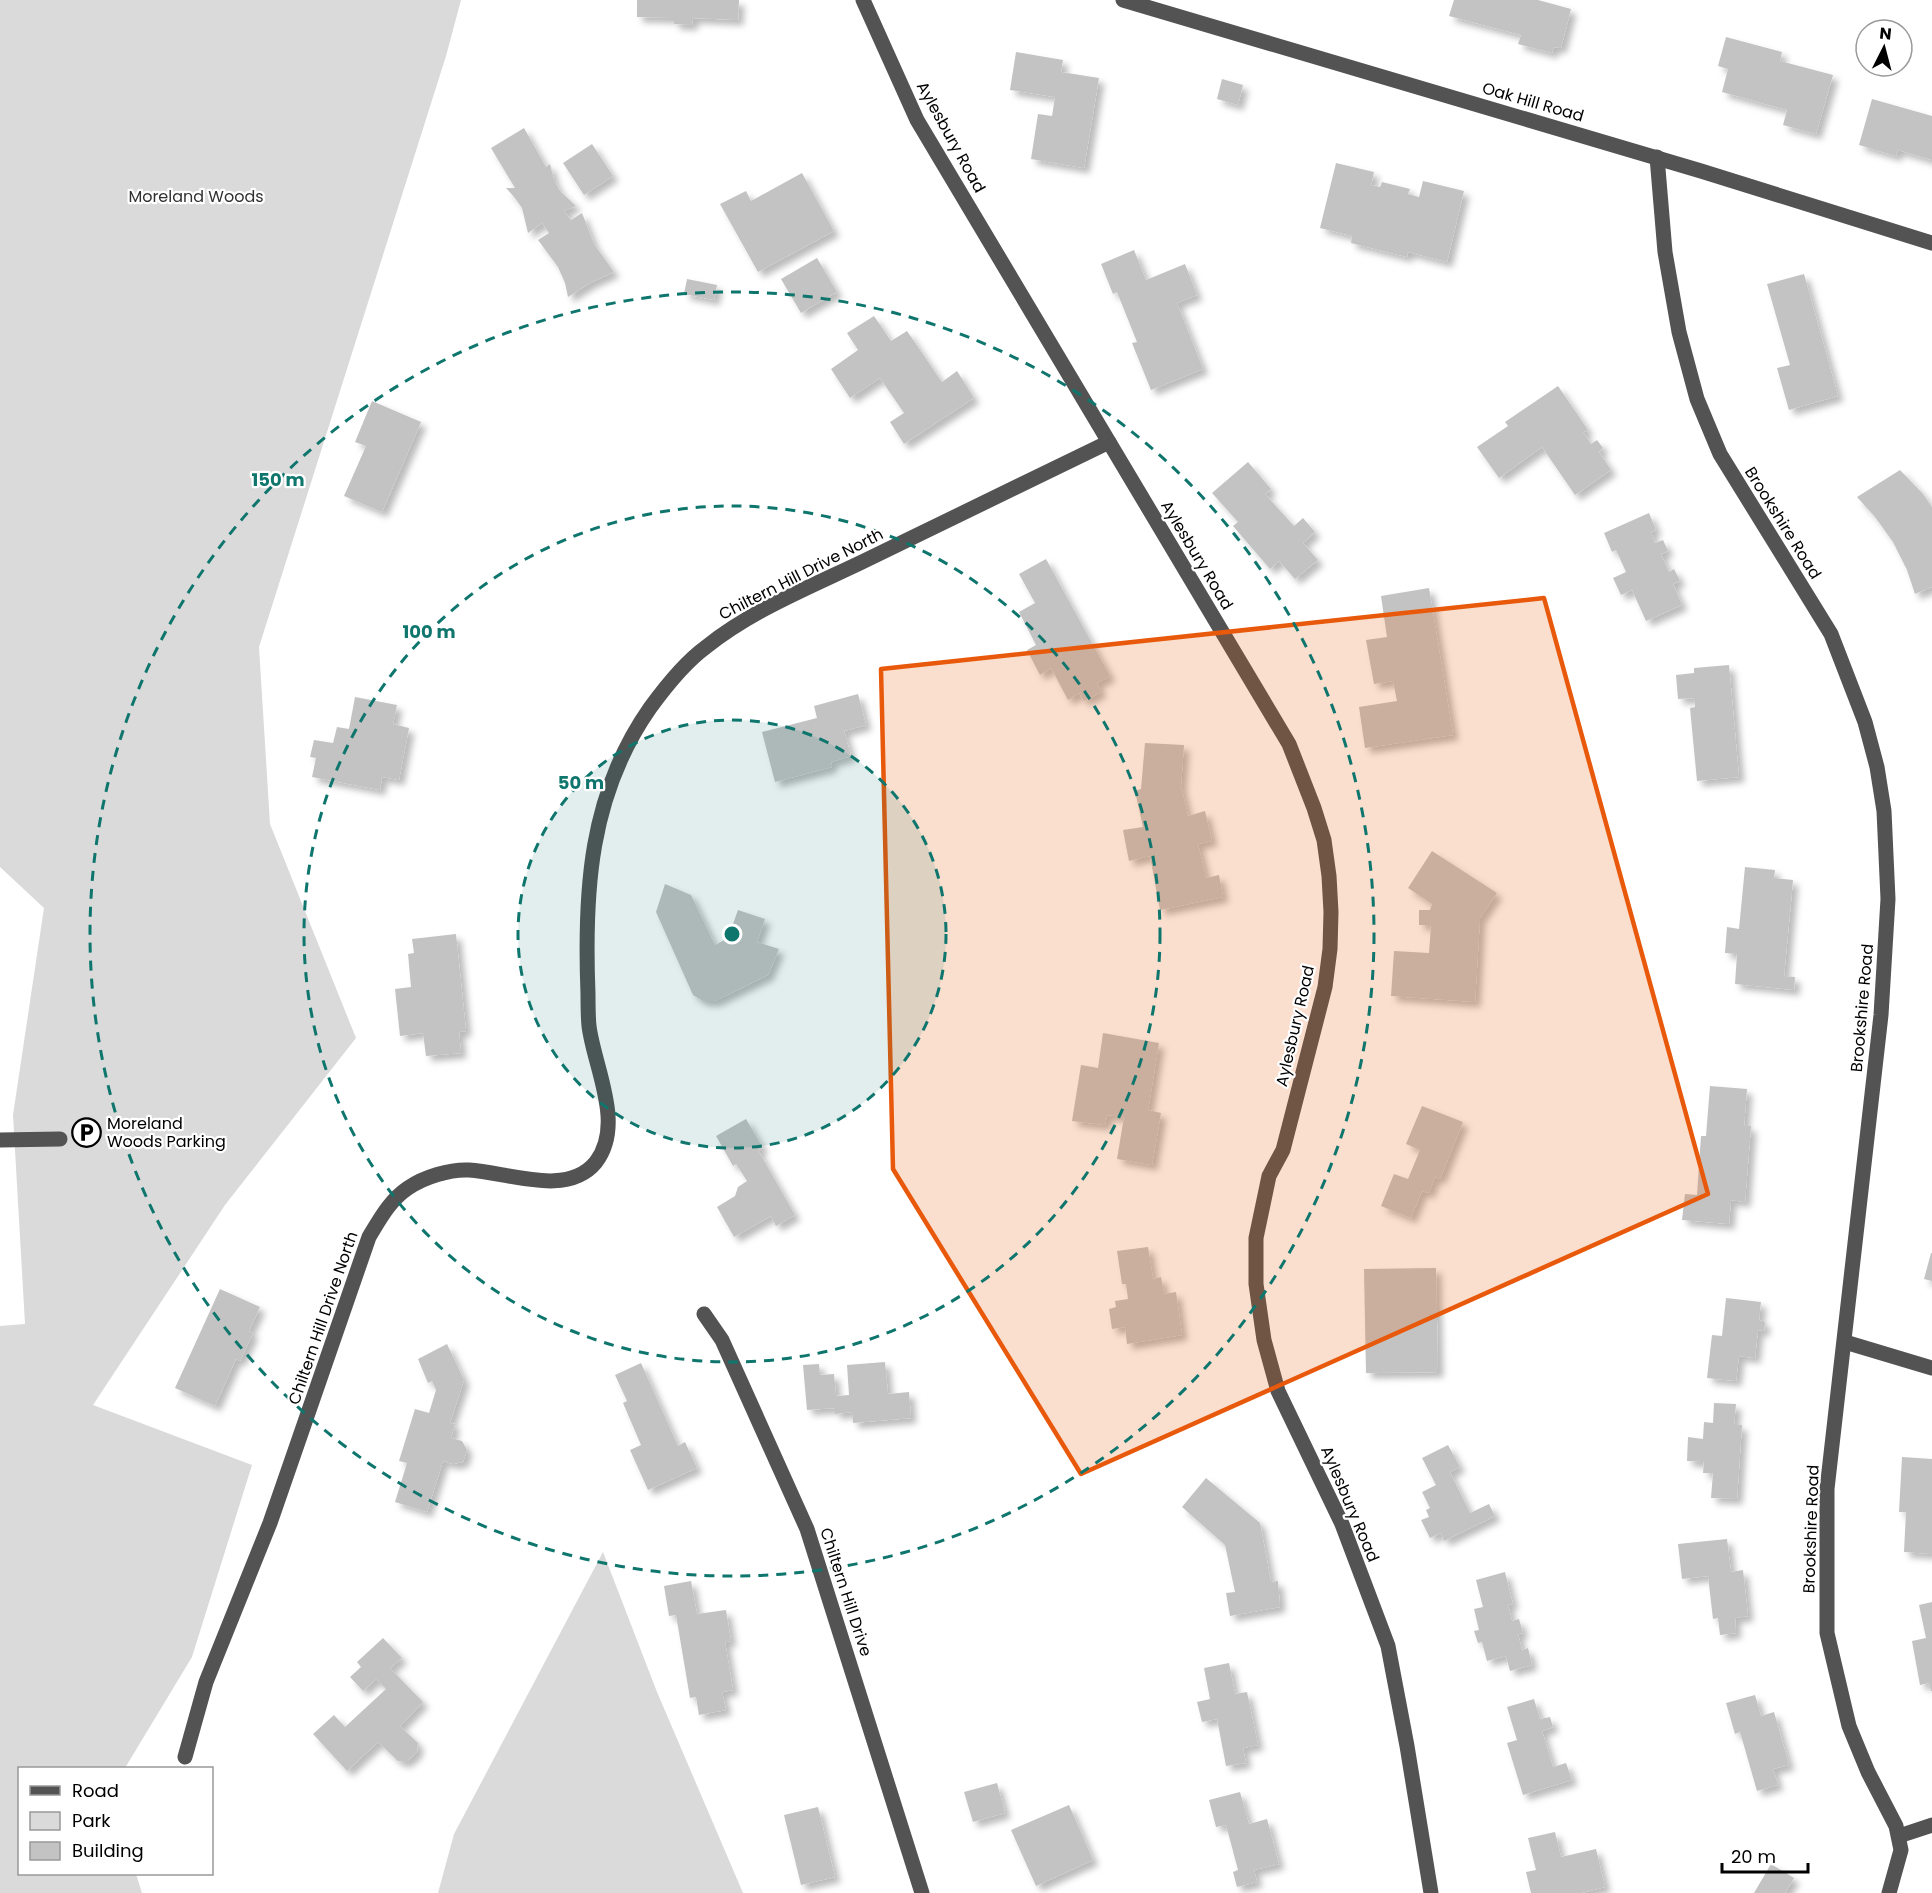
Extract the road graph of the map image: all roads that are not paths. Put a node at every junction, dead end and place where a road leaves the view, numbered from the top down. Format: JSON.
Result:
{"nodes":[{"id":1,"x":863,"y":0,"type":"edge"},
{"id":2,"x":1123,"y":0,"type":"edge"},
{"id":3,"x":1657,"y":157,"type":"junction"},
{"id":4,"x":1932,"y":243,"type":"edge"},
{"id":5,"x":1109,"y":442,"type":"junction"},
{"id":6,"x":0,"y":1140,"type":"edge"},
{"id":7,"x":60,"y":1140,"type":"dead end"},
{"id":8,"x":704,"y":1314,"type":"dead end"},
{"id":9,"x":1845,"y":1342,"type":"junction"},
{"id":10,"x":1932,"y":1368,"type":"edge"},
{"id":11,"x":185,"y":1757,"type":"dead end"},
{"id":12,"x":1932,"y":1825,"type":"edge"},
{"id":13,"x":1899,"y":1836,"type":"junction"},
{"id":14,"x":922,"y":1893,"type":"edge"},
{"id":15,"x":1431,"y":1893,"type":"edge"},
{"id":16,"x":1889,"y":1893,"type":"edge"}],
"edges":[{"from":1,"to":5,"type":"street","name":"Aylesbury Road"},
{"from":2,"to":3,"type":"street","name":"Oak Hill Road"},
{"from":3,"to":4,"type":"street","name":"Oak Hill Road"},
{"from":3,"to":9,"type":"street","name":"Brookshire Road"},
{"from":5,"to":11,"type":"street","name":"Chiltern Hill Drive North"},
{"from":5,"to":15,"type":"street","name":"Aylesbury Road"},
{"from":6,"to":7,"type":"street"},
{"from":8,"to":14,"type":"street","name":"Chiltern Hill Drive"},
{"from":9,"to":10,"type":"street"},
{"from":9,"to":13,"type":"street","name":"Brookshire Road"},
{"from":12,"to":13,"type":"street"},
{"from":13,"to":16,"type":"street","name":"Brookshire Road"}]}
